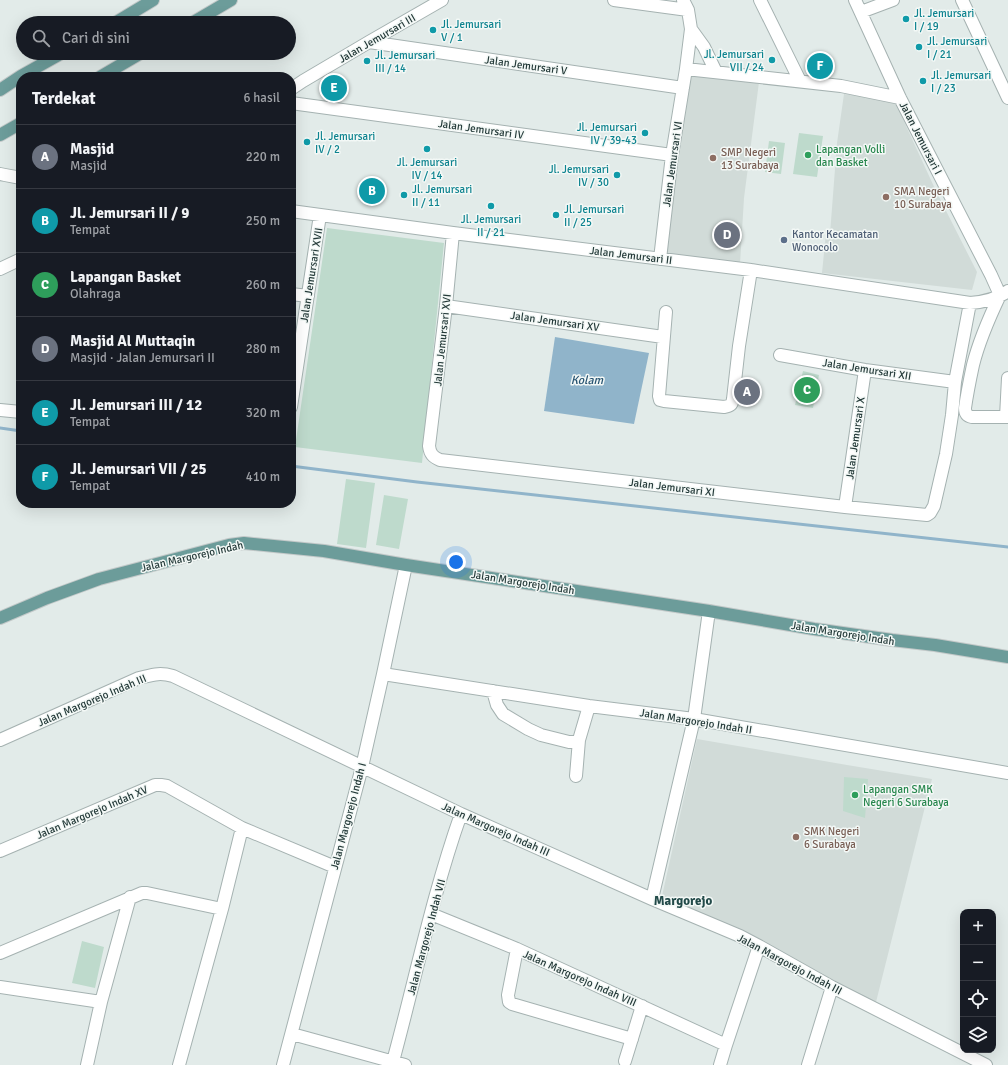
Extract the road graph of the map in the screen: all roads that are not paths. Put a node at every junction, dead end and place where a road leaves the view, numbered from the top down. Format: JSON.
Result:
{"nodes":[{"id":1,"x":153,"y":0,"type":"edge"},
{"id":2,"x":231,"y":0,"type":"edge"},
{"id":3,"x":442,"y":0,"type":"edge"},
{"id":4,"x":614,"y":0,"type":"edge"},
{"id":5,"x":760,"y":0,"type":"edge"},
{"id":6,"x":855,"y":0,"type":"edge"},
{"id":7,"x":893,"y":0,"type":"edge"},
{"id":8,"x":962,"y":0,"type":"edge"},
{"id":9,"x":685,"y":5,"type":"edge"},
{"id":10,"x":861,"y":12,"type":"junction"},
{"id":11,"x":127,"y":16,"type":"edge"},
{"id":12,"x":204,"y":16,"type":"edge"},
{"id":13,"x":691,"y":29,"type":"junction"},
{"id":14,"x":369,"y":42,"type":"junction"},
{"id":15,"x":50,"y":60,"type":"edge"},
{"id":16,"x":129,"y":60,"type":"edge"},
{"id":17,"x":686,"y":69,"type":"junction"},
{"id":18,"x":30,"y":72,"type":"edge"},
{"id":19,"x":109,"y":72,"type":"edge"},
{"id":20,"x":716,"y":72,"type":"junction"},
{"id":21,"x":16,"y":80,"type":"edge"},
{"id":22,"x":800,"y":81,"type":"junction"},
{"id":23,"x":296,"y":86,"type":"edge"},
{"id":24,"x":683,"y":88,"type":"junction"},
{"id":25,"x":0,"y":90,"type":"edge"},
{"id":26,"x":900,"y":98,"type":"junction"},
{"id":27,"x":1008,"y":98,"type":"edge"},
{"id":28,"x":296,"y":104,"type":"edge"},
{"id":29,"x":16,"y":126,"type":"edge"},
{"id":30,"x":0,"y":135,"type":"edge"},
{"id":31,"x":672,"y":155,"type":"junction"},
{"id":32,"x":0,"y":174,"type":"edge"},
{"id":33,"x":16,"y":177,"type":"edge"},
{"id":34,"x":296,"y":212,"type":"edge"},
{"id":35,"x":320,"y":215,"type":"junction"},
{"id":36,"x":453,"y":233,"type":"junction"},
{"id":37,"x":660,"y":259,"type":"junction"},
{"id":38,"x":16,"y":261,"type":"edge"},
{"id":39,"x":0,"y":269,"type":"edge"},
{"id":40,"x":751,"y":270,"type":"junction"},
{"id":41,"x":1004,"y":293,"type":"edge"},
{"id":42,"x":296,"y":295,"type":"edge"},
{"id":43,"x":308,"y":296,"type":"junction"},
{"id":44,"x":970,"y":303,"type":"junction"},
{"id":45,"x":446,"y":306,"type":"junction"},
{"id":46,"x":666,"y":312,"type":"dead end"},
{"id":47,"x":663,"y":337,"type":"junction"},
{"id":48,"x":780,"y":355,"type":"dead end"},
{"id":49,"x":865,"y":370,"type":"junction"},
{"id":50,"x":296,"y":374,"type":"edge"},
{"id":51,"x":1008,"y":378,"type":"edge"},
{"id":52,"x":955,"y":382,"type":"junction"},
{"id":53,"x":0,"y":410,"type":"edge"},
{"id":54,"x":16,"y":412,"type":"edge"},
{"id":55,"x":1007,"y":417,"type":"edge"},
{"id":56,"x":429,"y":446,"type":"joint"},
{"id":57,"x":845,"y":507,"type":"junction"},
{"id":58,"x":406,"y":565,"type":"junction"},
{"id":59,"x":709,"y":611,"type":"junction"},
{"id":60,"x":1,"y":615,"type":"edge"},
{"id":61,"x":1008,"y":657,"type":"edge"},
{"id":62,"x":383,"y":674,"type":"junction"},
{"id":63,"x":493,"y":691,"type":"junction"},
{"id":64,"x":589,"y":706,"type":"junction"},
{"id":65,"x":694,"y":720,"type":"junction"},
{"id":66,"x":0,"y":740,"type":"edge"},
{"id":67,"x":579,"y":740,"type":"junction"},
{"id":68,"x":362,"y":767,"type":"junction"},
{"id":69,"x":1008,"y":773,"type":"edge"},
{"id":70,"x":576,"y":776,"type":"dead end"},
{"id":71,"x":461,"y":814,"type":"junction"},
{"id":72,"x":242,"y":828,"type":"junction"},
{"id":73,"x":0,"y":851,"type":"edge"},
{"id":74,"x":335,"y":867,"type":"junction"},
{"id":75,"x":130,"y":897,"type":"junction"},
{"id":76,"x":652,"y":899,"type":"junction"},
{"id":77,"x":222,"y":910,"type":"junction"},
{"id":78,"x":431,"y":914,"type":"junction"},
{"id":79,"x":759,"y":946,"type":"junction"},
{"id":80,"x":517,"y":950,"type":"junction"},
{"id":81,"x":0,"y":953,"type":"edge"},
{"id":82,"x":0,"y":987,"type":"edge"},
{"id":83,"x":832,"y":987,"type":"junction"},
{"id":84,"x":101,"y":1002,"type":"junction"},
{"id":85,"x":642,"y":1006,"type":"junction"},
{"id":86,"x":292,"y":1034,"type":"junction"},
{"id":87,"x":632,"y":1039,"type":"junction"},
{"id":88,"x":726,"y":1045,"type":"junction"},
{"id":89,"x":625,"y":1061,"type":"dead end"},
{"id":90,"x":397,"y":1064,"type":"edge"},
{"id":91,"x":87,"y":1065,"type":"edge"},
{"id":92,"x":179,"y":1065,"type":"edge"},
{"id":93,"x":283,"y":1065,"type":"edge"},
{"id":94,"x":720,"y":1065,"type":"edge"},
{"id":95,"x":808,"y":1065,"type":"edge"},
{"id":96,"x":986,"y":1065,"type":"edge"}],
"edges":[{"from":1,"to":11,"type":"main road"},
{"from":2,"to":12,"type":"main road"},
{"from":3,"to":14,"type":"street","name":"Jalan Jemursari III"},
{"from":4,"to":9,"type":"street","name":"Jalan Jemursari VI"},
{"from":5,"to":22,"type":"street"},
{"from":6,"to":10,"type":"street","name":"Jalan Jemursari I"},
{"from":7,"to":10,"type":"street"},
{"from":8,"to":27,"type":"street"},
{"from":9,"to":13,"type":"street","name":"Jalan Jemursari VI"},
{"from":10,"to":26,"type":"street","name":"Jalan Jemursari I"},
{"from":13,"to":17,"type":"street","name":"Jalan Jemursari VI"},
{"from":13,"to":20,"type":"street","name":"Jalan Jemursari VI"},
{"from":14,"to":23,"type":"street","name":"Jalan Jemursari III"},
{"from":14,"to":24,"type":"street","name":"Jalan Jemursari V"},
{"from":15,"to":18,"type":"main road"},
{"from":16,"to":19,"type":"main road"},
{"from":17,"to":20,"type":"street"},
{"from":17,"to":24,"type":"street","name":"Jalan Jemursari VI"},
{"from":20,"to":22,"type":"street"},
{"from":21,"to":25,"type":"main road"},
{"from":22,"to":26,"type":"street"},
{"from":24,"to":31,"type":"street","name":"Jalan Jemursari VI"},
{"from":26,"to":41,"type":"street","name":"Jalan Jemursari I"},
{"from":28,"to":31,"type":"street","name":"Jalan Jemursari IV"},
{"from":29,"to":30,"type":"main road"},
{"from":31,"to":37,"type":"street","name":"Jalan Jemursari VI"},
{"from":32,"to":33,"type":"street"},
{"from":34,"to":35,"type":"street","name":"Jalan Jemursari II"},
{"from":35,"to":36,"type":"street","name":"Jalan Jemursari II"},
{"from":35,"to":43,"type":"street","name":"Jalan Jemursari XVII"},
{"from":36,"to":37,"type":"street","name":"Jalan Jemursari II"},
{"from":36,"to":45,"type":"street","name":"Jalan Jemursari XVI"},
{"from":37,"to":40,"type":"street","name":"Jalan Jemursari II"},
{"from":38,"to":39,"type":"street"},
{"from":40,"to":44,"type":"street","name":"Jalan Jemursari II"},
{"from":40,"to":47,"type":"street"},
{"from":41,"to":44,"type":"street","name":"Jalan Jemursari II"},
{"from":41,"to":55,"type":"street"},
{"from":42,"to":43,"type":"street"},
{"from":43,"to":50,"type":"street","name":"Jalan Jemursari XVII"},
{"from":44,"to":52,"type":"street"},
{"from":45,"to":47,"type":"street","name":"Jalan Jemursari XV"},
{"from":45,"to":56,"type":"street","name":"Jalan Jemursari XVI"},
{"from":46,"to":47,"type":"street"},
{"from":48,"to":49,"type":"street","name":"Jalan Jemursari XII"},
{"from":49,"to":52,"type":"street","name":"Jalan Jemursari XII"},
{"from":49,"to":57,"type":"street","name":"Jalan Jemursari X"},
{"from":51,"to":55,"type":"street"},
{"from":52,"to":57,"type":"street","name":"Jalan Jemursari XI"},
{"from":53,"to":54,"type":"street"},
{"from":56,"to":57,"type":"street","name":"Jalan Jemursari XI"},
{"from":58,"to":59,"type":"main road","name":"Jalan Margorejo Indah"},
{"from":58,"to":60,"type":"main road","name":"Jalan Margorejo Indah"},
{"from":58,"to":62,"type":"street","name":"Jalan Margorejo Indah I"},
{"from":59,"to":61,"type":"main road","name":"Jalan Margorejo Indah"},
{"from":59,"to":65,"type":"street"},
{"from":62,"to":63,"type":"street","name":"Jalan Margorejo Indah II"},
{"from":62,"to":68,"type":"street","name":"Jalan Margorejo Indah I"},
{"from":63,"to":64,"type":"street","name":"Jalan Margorejo Indah II"},
{"from":63,"to":67,"type":"street"},
{"from":64,"to":65,"type":"street","name":"Jalan Margorejo Indah II"},
{"from":64,"to":67,"type":"street"},
{"from":65,"to":69,"type":"street","name":"Jalan Margorejo Indah II"},
{"from":65,"to":76,"type":"street"},
{"from":66,"to":68,"type":"street","name":"Jalan Margorejo Indah III"},
{"from":67,"to":70,"type":"street"},
{"from":68,"to":71,"type":"street","name":"Jalan Margorejo Indah III"},
{"from":68,"to":74,"type":"street","name":"Jalan Margorejo Indah I"},
{"from":71,"to":76,"type":"street","name":"Jalan Margorejo Indah III"},
{"from":71,"to":78,"type":"street","name":"Jalan Margorejo Indah VII"},
{"from":72,"to":73,"type":"street","name":"Jalan Margorejo Indah XV"},
{"from":72,"to":74,"type":"street","name":"Jalan Margorejo Indah XV"},
{"from":72,"to":77,"type":"street"},
{"from":74,"to":86,"type":"street","name":"Jalan Margorejo Indah I"},
{"from":75,"to":77,"type":"street"},
{"from":75,"to":81,"type":"street"},
{"from":75,"to":84,"type":"street"},
{"from":76,"to":79,"type":"street","name":"Jalan Margorejo Indah III"},
{"from":77,"to":92,"type":"street"},
{"from":78,"to":80,"type":"street","name":"Jalan Margorejo Indah VIII"},
{"from":78,"to":90,"type":"street","name":"Jalan Margorejo Indah VII"},
{"from":79,"to":83,"type":"street","name":"Jalan Margorejo Indah III"},
{"from":79,"to":88,"type":"street"},
{"from":80,"to":85,"type":"street","name":"Jalan Margorejo Indah VIII"},
{"from":80,"to":87,"type":"street","name":"Jalan Margorejo Indah VIII"},
{"from":82,"to":84,"type":"street"},
{"from":83,"to":95,"type":"street"},
{"from":83,"to":96,"type":"street","name":"Jalan Margorejo Indah III"},
{"from":84,"to":91,"type":"street"},
{"from":85,"to":87,"type":"street","name":"Jalan Margorejo Indah VIII"},
{"from":85,"to":88,"type":"street","name":"Jalan Margorejo Indah VIII"},
{"from":86,"to":90,"type":"street"},
{"from":86,"to":93,"type":"street","name":"Jalan Margorejo Indah I"},
{"from":87,"to":89,"type":"street","name":"Jalan Margorejo Indah VIII"},
{"from":88,"to":94,"type":"street"}]}
